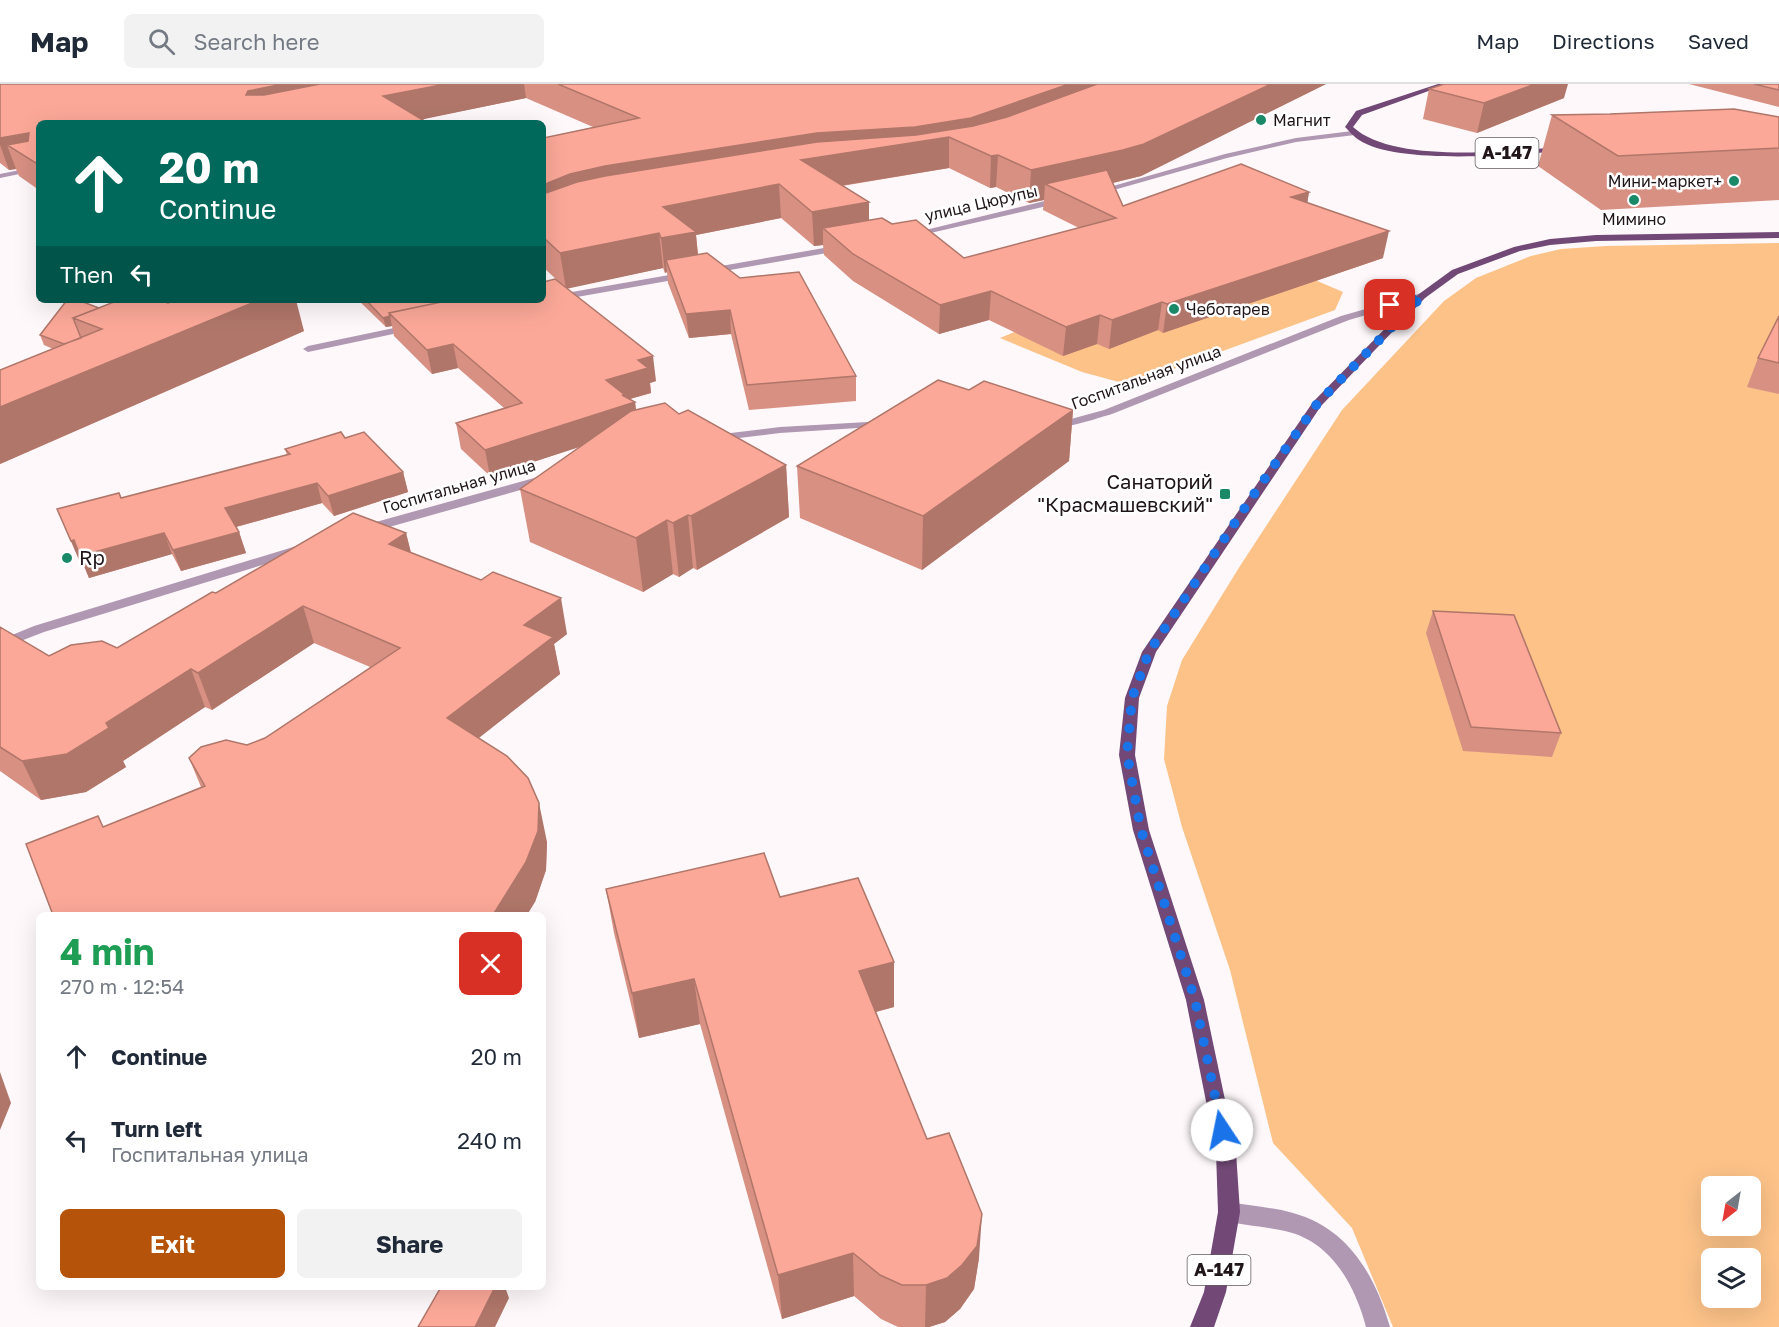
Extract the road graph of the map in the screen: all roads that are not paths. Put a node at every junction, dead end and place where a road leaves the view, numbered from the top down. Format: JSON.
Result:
{"nodes":[{"id":1,"x":1445,"y":84,"type":"edge"},
{"id":2,"x":1352,"y":133,"type":"junction"},
{"id":3,"x":1575,"y":148,"type":"edge"},
{"id":4,"x":36,"y":169,"type":"edge"},
{"id":5,"x":0,"y":176,"type":"edge"},
{"id":6,"x":1088,"y":194,"type":"edge"},
{"id":7,"x":1065,"y":199,"type":"edge"},
{"id":8,"x":1779,"y":235,"type":"edge"},
{"id":9,"x":900,"y":237,"type":"edge"},
{"id":10,"x":853,"y":245,"type":"edge"},
{"id":11,"x":1422,"y":296,"type":"junction"},
{"id":12,"x":546,"y":299,"type":"edge"},
{"id":13,"x":421,"y":325,"type":"edge"},
{"id":14,"x":308,"y":349,"type":"dead end"},
{"id":15,"x":894,"y":424,"type":"edge"},
{"id":16,"x":1040,"y":424,"type":"edge"},
{"id":17,"x":703,"y":440,"type":"edge"},
{"id":18,"x":562,"y":474,"type":"edge"},
{"id":19,"x":352,"y":533,"type":"edge"},
{"id":20,"x":318,"y":543,"type":"edge"},
{"id":21,"x":0,"y":645,"type":"edge"},
{"id":22,"x":1229,"y":1212,"type":"junction"},
{"id":23,"x":1202,"y":1327,"type":"edge"},
{"id":24,"x":1378,"y":1327,"type":"edge"}],
"edges":[{"from":1,"to":2,"type":"main road"},
{"from":2,"to":3,"type":"main road","number":"А-147"},
{"from":2,"to":6,"type":"street"},
{"from":4,"to":5,"type":"street"},
{"from":7,"to":9,"type":"street","name":"улица Цюрупы"},
{"from":8,"to":11,"type":"main road","number":"А-147"},
{"from":10,"to":12,"type":"street"},
{"from":11,"to":16,"type":"street","name":"Госпитальная улица"},
{"from":11,"to":22,"type":"main road","number":"А-147"},
{"from":13,"to":14,"type":"street"},
{"from":15,"to":17,"type":"street"},
{"from":18,"to":19,"type":"street","name":"Госпитальная улица"},
{"from":20,"to":21,"type":"street"},
{"from":22,"to":23,"type":"main road","number":"А-147"},
{"from":22,"to":24,"type":"street"}]}
